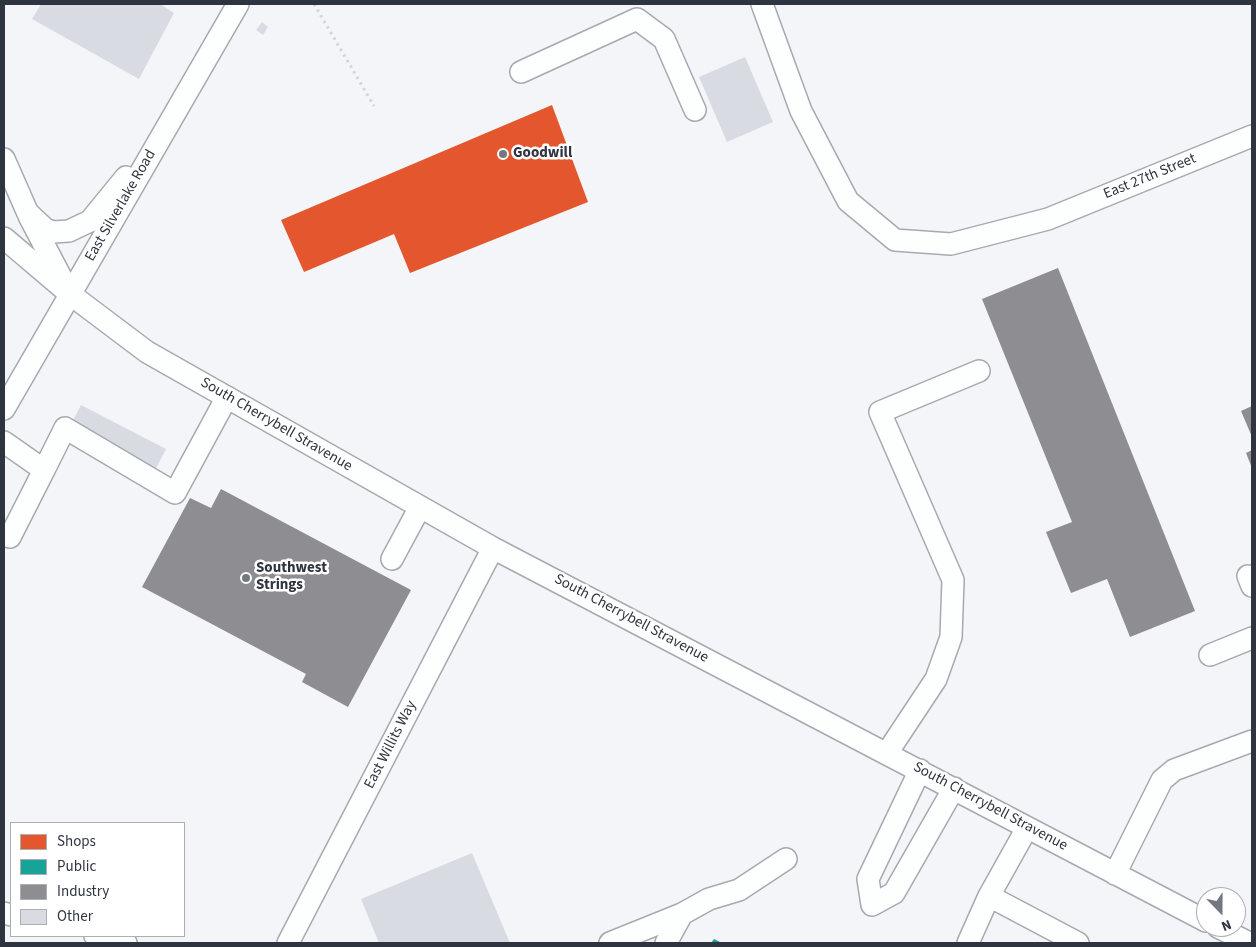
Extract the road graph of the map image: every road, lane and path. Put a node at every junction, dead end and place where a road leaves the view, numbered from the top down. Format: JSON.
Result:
{"nodes":[{"id":1,"x":238,"y":4,"type":"edge"},
{"id":2,"x":314,"y":4,"type":"edge"},
{"id":3,"x":762,"y":4,"type":"edge"},
{"id":4,"x":522,"y":72,"type":"dead end"},
{"id":5,"x":374,"y":106,"type":"dead end"},
{"id":6,"x":695,"y":110,"type":"dead end"},
{"id":7,"x":1252,"y":136,"type":"edge"},
{"id":8,"x":158,"y":142,"type":"junction"},
{"id":9,"x":4,"y":159,"type":"edge"},
{"id":10,"x":28,"y":213,"type":"junction"},
{"id":11,"x":4,"y":238,"type":"edge"},
{"id":12,"x":70,"y":294,"type":"junction"},
{"id":13,"x":979,"y":371,"type":"dead end"},
{"id":14,"x":227,"y":397,"type":"junction"},
{"id":15,"x":4,"y":409,"type":"edge"},
{"id":16,"x":4,"y":442,"type":"edge"},
{"id":17,"x":44,"y":470,"type":"junction"},
{"id":18,"x":420,"y":506,"type":"junction"},
{"id":19,"x":4,"y":534,"type":"edge"},
{"id":20,"x":493,"y":548,"type":"junction"},
{"id":21,"x":392,"y":559,"type":"dead end"},
{"id":22,"x":1252,"y":638,"type":"edge"},
{"id":23,"x":1210,"y":655,"type":"dead end"},
{"id":24,"x":1252,"y":741,"type":"edge"},
{"id":25,"x":887,"y":753,"type":"junction"},
{"id":26,"x":920,"y":770,"type":"junction"},
{"id":27,"x":954,"y":788,"type":"junction"},
{"id":28,"x":1027,"y":828,"type":"junction"},
{"id":29,"x":786,"y":859,"type":"dead end"},
{"id":30,"x":1115,"y":874,"type":"junction"},
{"id":31,"x":989,"y":896,"type":"junction"},
{"id":32,"x":682,"y":914,"type":"junction"},
{"id":33,"x":1196,"y":916,"type":"edge"},
{"id":34,"x":99,"y":937,"type":"edge"},
{"id":35,"x":1237,"y":937,"type":"edge"},
{"id":36,"x":126,"y":943,"type":"edge"},
{"id":37,"x":288,"y":943,"type":"edge"},
{"id":38,"x":610,"y":943,"type":"edge"},
{"id":39,"x":666,"y":943,"type":"edge"},
{"id":40,"x":968,"y":943,"type":"edge"},
{"id":41,"x":1078,"y":943,"type":"edge"},
{"id":42,"x":1249,"y":943,"type":"edge"}],
"edges":[{"from":1,"to":8,"type":"street","name":"East Silverlake Road"},
{"from":2,"to":5,"type":"path"},
{"from":3,"to":7,"type":"street","name":"East 27th Street"},
{"from":4,"to":6,"type":"street"},
{"from":8,"to":10,"type":"street"},
{"from":8,"to":12,"type":"street","name":"East Silverlake Road"},
{"from":9,"to":10,"type":"street"},
{"from":10,"to":12,"type":"street"},
{"from":11,"to":12,"type":"street","name":"South Cherrybell Stravenue"},
{"from":12,"to":14,"type":"street","name":"South Cherrybell Stravenue"},
{"from":12,"to":15,"type":"street","name":"East Silverlake Road"},
{"from":13,"to":25,"type":"street"},
{"from":14,"to":17,"type":"street"},
{"from":14,"to":18,"type":"street","name":"South Cherrybell Stravenue"},
{"from":16,"to":17,"type":"street"},
{"from":17,"to":19,"type":"street"},
{"from":18,"to":20,"type":"street","name":"South Cherrybell Stravenue"},
{"from":18,"to":21,"type":"street"},
{"from":20,"to":25,"type":"street","name":"South Cherrybell Stravenue"},
{"from":20,"to":37,"type":"street","name":"East Willits Way"},
{"from":22,"to":23,"type":"street"},
{"from":24,"to":30,"type":"street"},
{"from":25,"to":26,"type":"street","name":"South Cherrybell Stravenue"},
{"from":26,"to":27,"type":"street","name":"South Cherrybell Stravenue"},
{"from":26,"to":27,"type":"street"},
{"from":27,"to":28,"type":"street","name":"South Cherrybell Stravenue"},
{"from":28,"to":30,"type":"street","name":"South Cherrybell Stravenue"},
{"from":28,"to":31,"type":"street"},
{"from":29,"to":32,"type":"street"},
{"from":30,"to":33,"type":"street","name":"South Cherrybell Stravenue"},
{"from":31,"to":40,"type":"street"},
{"from":31,"to":41,"type":"street"},
{"from":32,"to":38,"type":"street"},
{"from":32,"to":39,"type":"street"},
{"from":34,"to":36,"type":"street"},
{"from":35,"to":42,"type":"street"}]}
